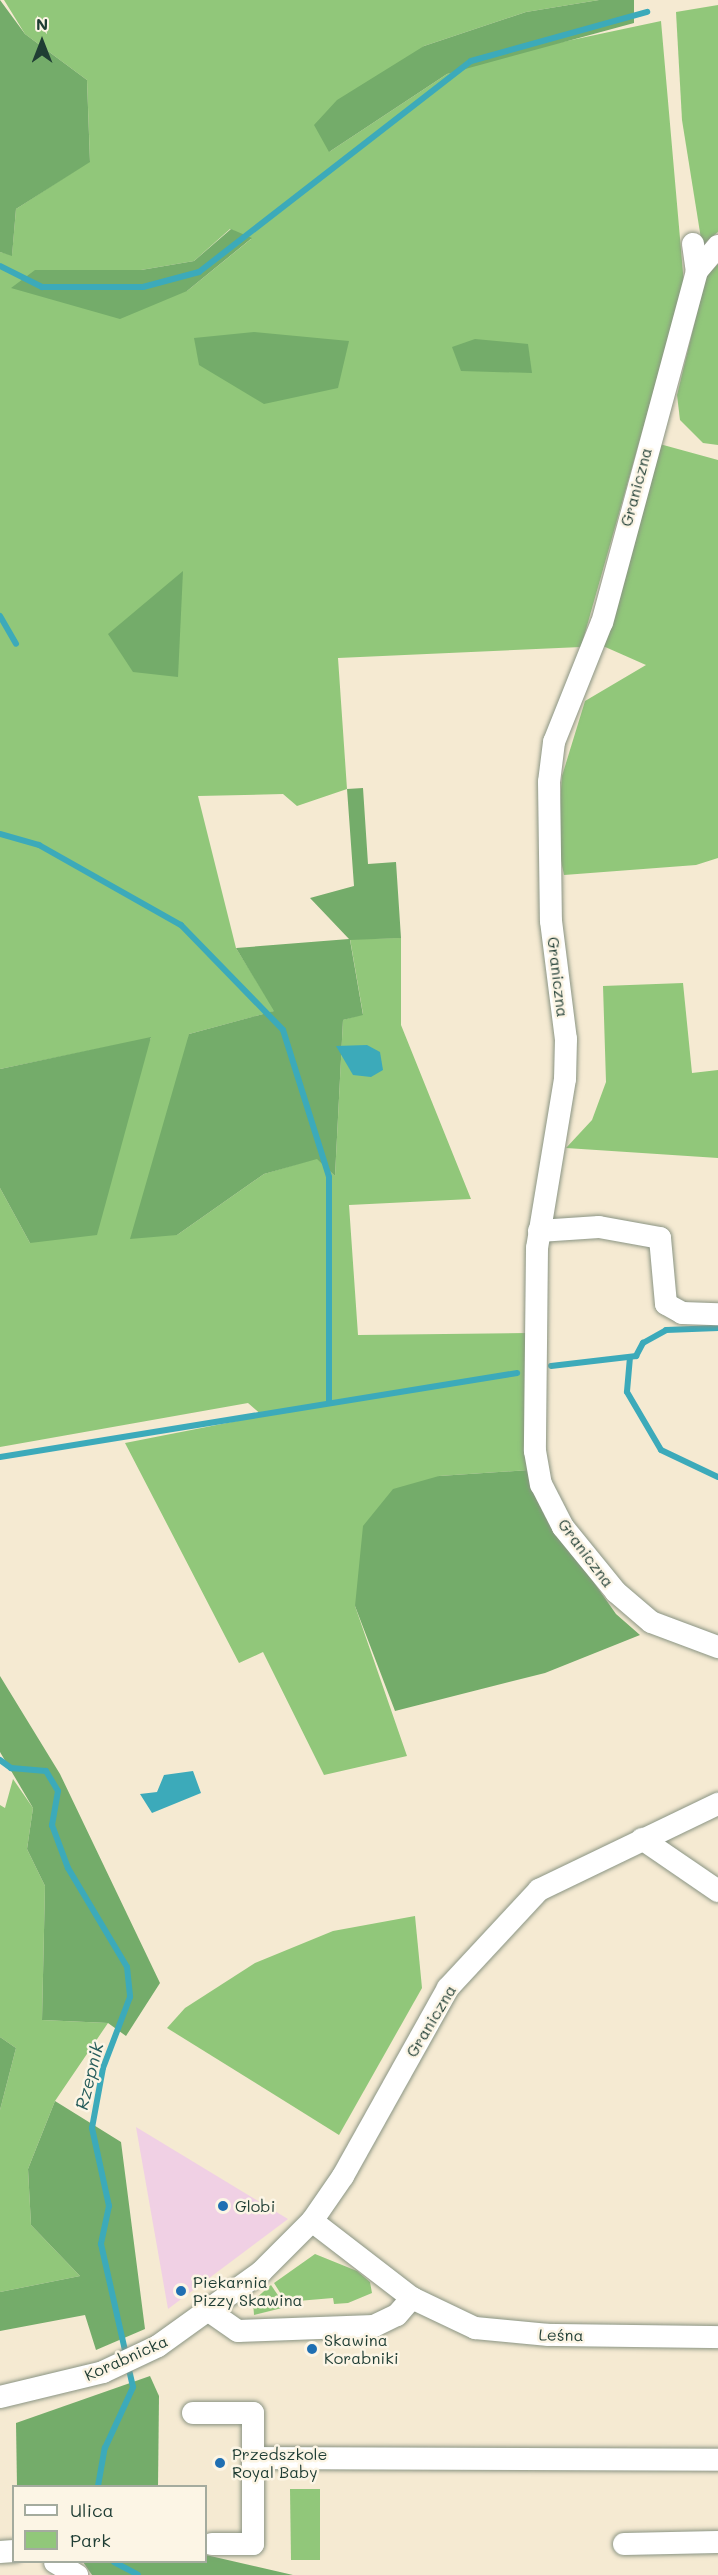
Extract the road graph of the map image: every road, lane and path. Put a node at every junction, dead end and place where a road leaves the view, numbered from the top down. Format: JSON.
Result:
{"nodes":[{"id":1,"x":693,"y":244,"type":"dead end"},
{"id":2,"x":718,"y":246,"type":"edge"},
{"id":3,"x":698,"y":272,"type":"junction"},
{"id":4,"x":539,"y":1231,"type":"junction"},
{"id":5,"x":718,"y":1314,"type":"edge"},
{"id":6,"x":718,"y":1647,"type":"edge"},
{"id":7,"x":718,"y":1804,"type":"edge"},
{"id":8,"x":642,"y":1839,"type":"junction"},
{"id":9,"x":718,"y":1891,"type":"edge"},
{"id":10,"x":312,"y":2221,"type":"junction"},
{"id":11,"x":412,"y":2298,"type":"junction"},
{"id":12,"x":209,"y":2312,"type":"junction"},
{"id":13,"x":718,"y":2337,"type":"edge"},
{"id":14,"x":0,"y":2397,"type":"edge"},
{"id":15,"x":193,"y":2413,"type":"dead end"},
{"id":16,"x":253,"y":2458,"type":"junction"},
{"id":17,"x":718,"y":2460,"type":"edge"},
{"id":18,"x":718,"y":2542,"type":"edge"},
{"id":19,"x":212,"y":2544,"type":"dead end"},
{"id":20,"x":624,"y":2544,"type":"dead end"},
{"id":21,"x":57,"y":2563,"type":"edge"},
{"id":22,"x":77,"y":2575,"type":"edge"}],
"edges":[{"from":1,"to":3,"type":"street"},
{"from":2,"to":3,"type":"street","name":"Graniczna"},
{"from":3,"to":4,"type":"street","name":"Graniczna"},
{"from":4,"to":5,"type":"street"},
{"from":4,"to":6,"type":"street","name":"Graniczna"},
{"from":7,"to":8,"type":"street","name":"Graniczna"},
{"from":8,"to":9,"type":"street"},
{"from":8,"to":10,"type":"street","name":"Graniczna"},
{"from":10,"to":11,"type":"street","name":"Leśna"},
{"from":10,"to":12,"type":"street","name":"Graniczna"},
{"from":11,"to":12,"type":"street"},
{"from":11,"to":13,"type":"street","name":"Leśna"},
{"from":12,"to":14,"type":"street","name":"Korabnicka"},
{"from":15,"to":16,"type":"street"},
{"from":16,"to":17,"type":"street"},
{"from":16,"to":19,"type":"street"},
{"from":18,"to":20,"type":"street"},
{"from":21,"to":22,"type":"street"}]}
